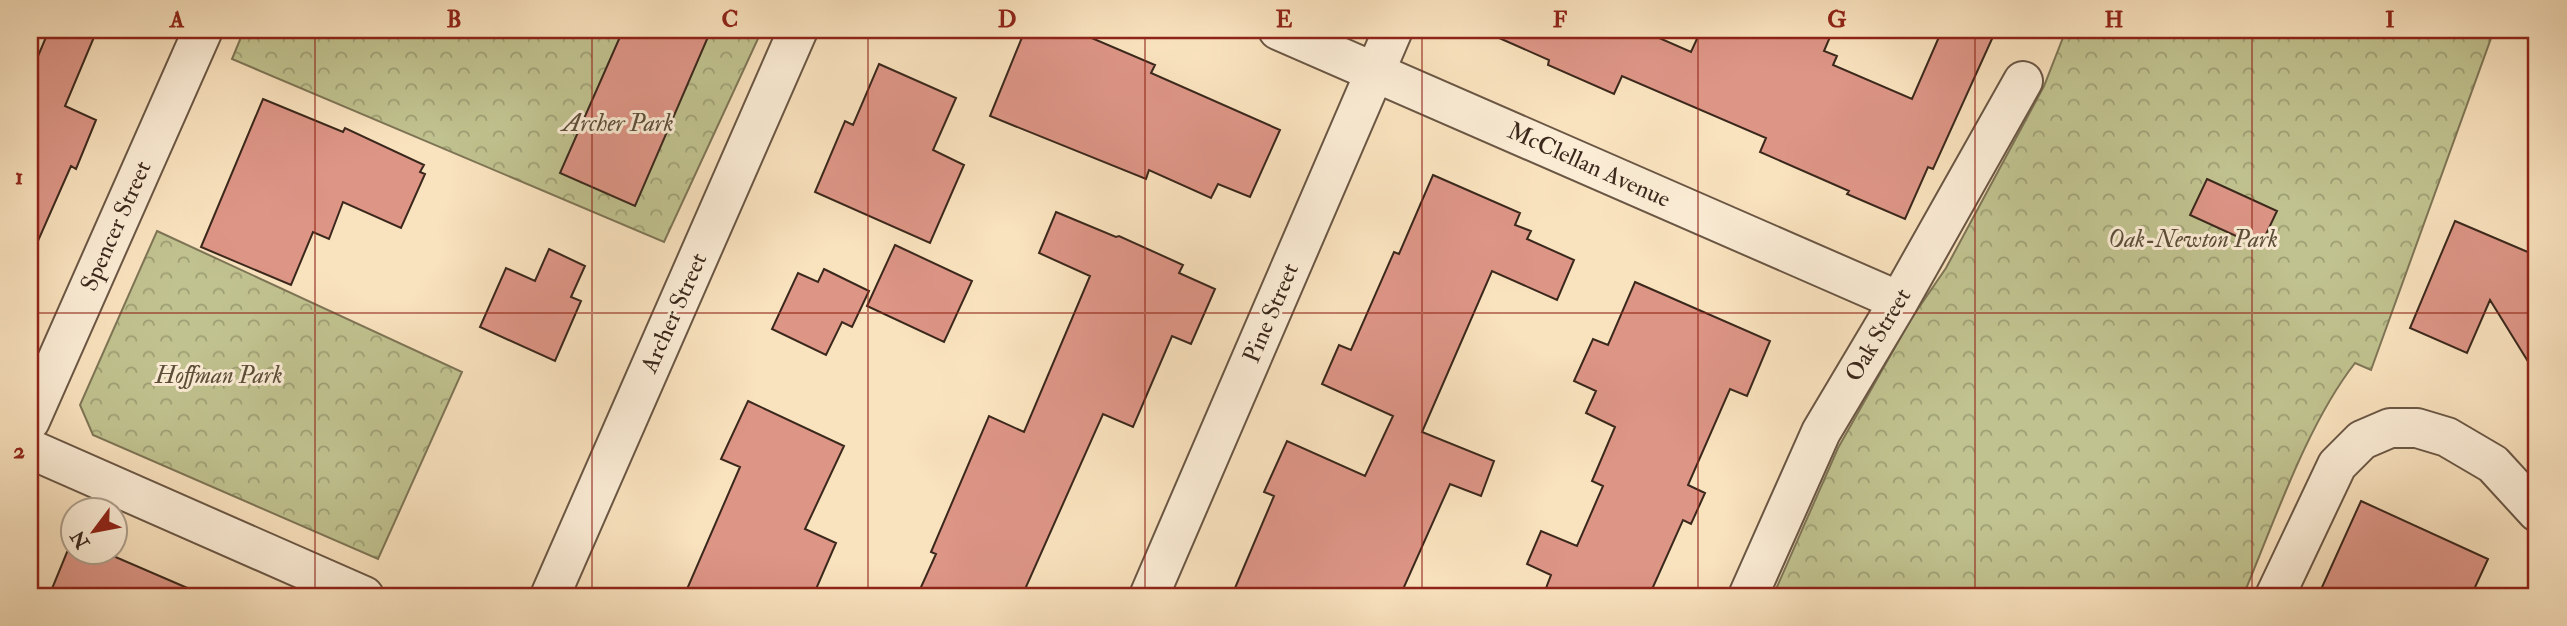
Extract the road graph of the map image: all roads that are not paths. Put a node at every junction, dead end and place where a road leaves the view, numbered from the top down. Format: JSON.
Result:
{"nodes":[{"id":1,"x":203,"y":30,"type":"edge"},
{"id":2,"x":798,"y":30,"type":"edge"},
{"id":3,"x":1278,"y":30,"type":"edge"},
{"id":4,"x":1393,"y":30,"type":"edge"},
{"id":5,"x":1375,"y":72,"type":"junction"},
{"id":6,"x":2023,"y":81,"type":"dead end"},
{"id":7,"x":1899,"y":301,"type":"junction"},
{"id":8,"x":30,"y":421,"type":"edge"},
{"id":9,"x":30,"y":449,"type":"edge"},
{"id":10,"x":2537,"y":512,"type":"edge"},
{"id":11,"x":364,"y":596,"type":"edge"},
{"id":12,"x":550,"y":596,"type":"edge"},
{"id":13,"x":1149,"y":596,"type":"edge"},
{"id":14,"x":1748,"y":596,"type":"edge"},
{"id":15,"x":2275,"y":596,"type":"edge"}],
"edges":[{"from":1,"to":8,"type":"street","name":"Spencer Street"},
{"from":2,"to":12,"type":"street","name":"Archer Street"},
{"from":3,"to":5,"type":"street","name":"McClellan Avenue"},
{"from":4,"to":5,"type":"street","name":"Pine Street"},
{"from":5,"to":7,"type":"street","name":"McClellan Avenue"},
{"from":5,"to":13,"type":"street","name":"Pine Street"},
{"from":6,"to":7,"type":"street","name":"Oak Street"},
{"from":7,"to":14,"type":"street","name":"Oak Street"},
{"from":9,"to":11,"type":"street"},
{"from":10,"to":15,"type":"street"}]}
